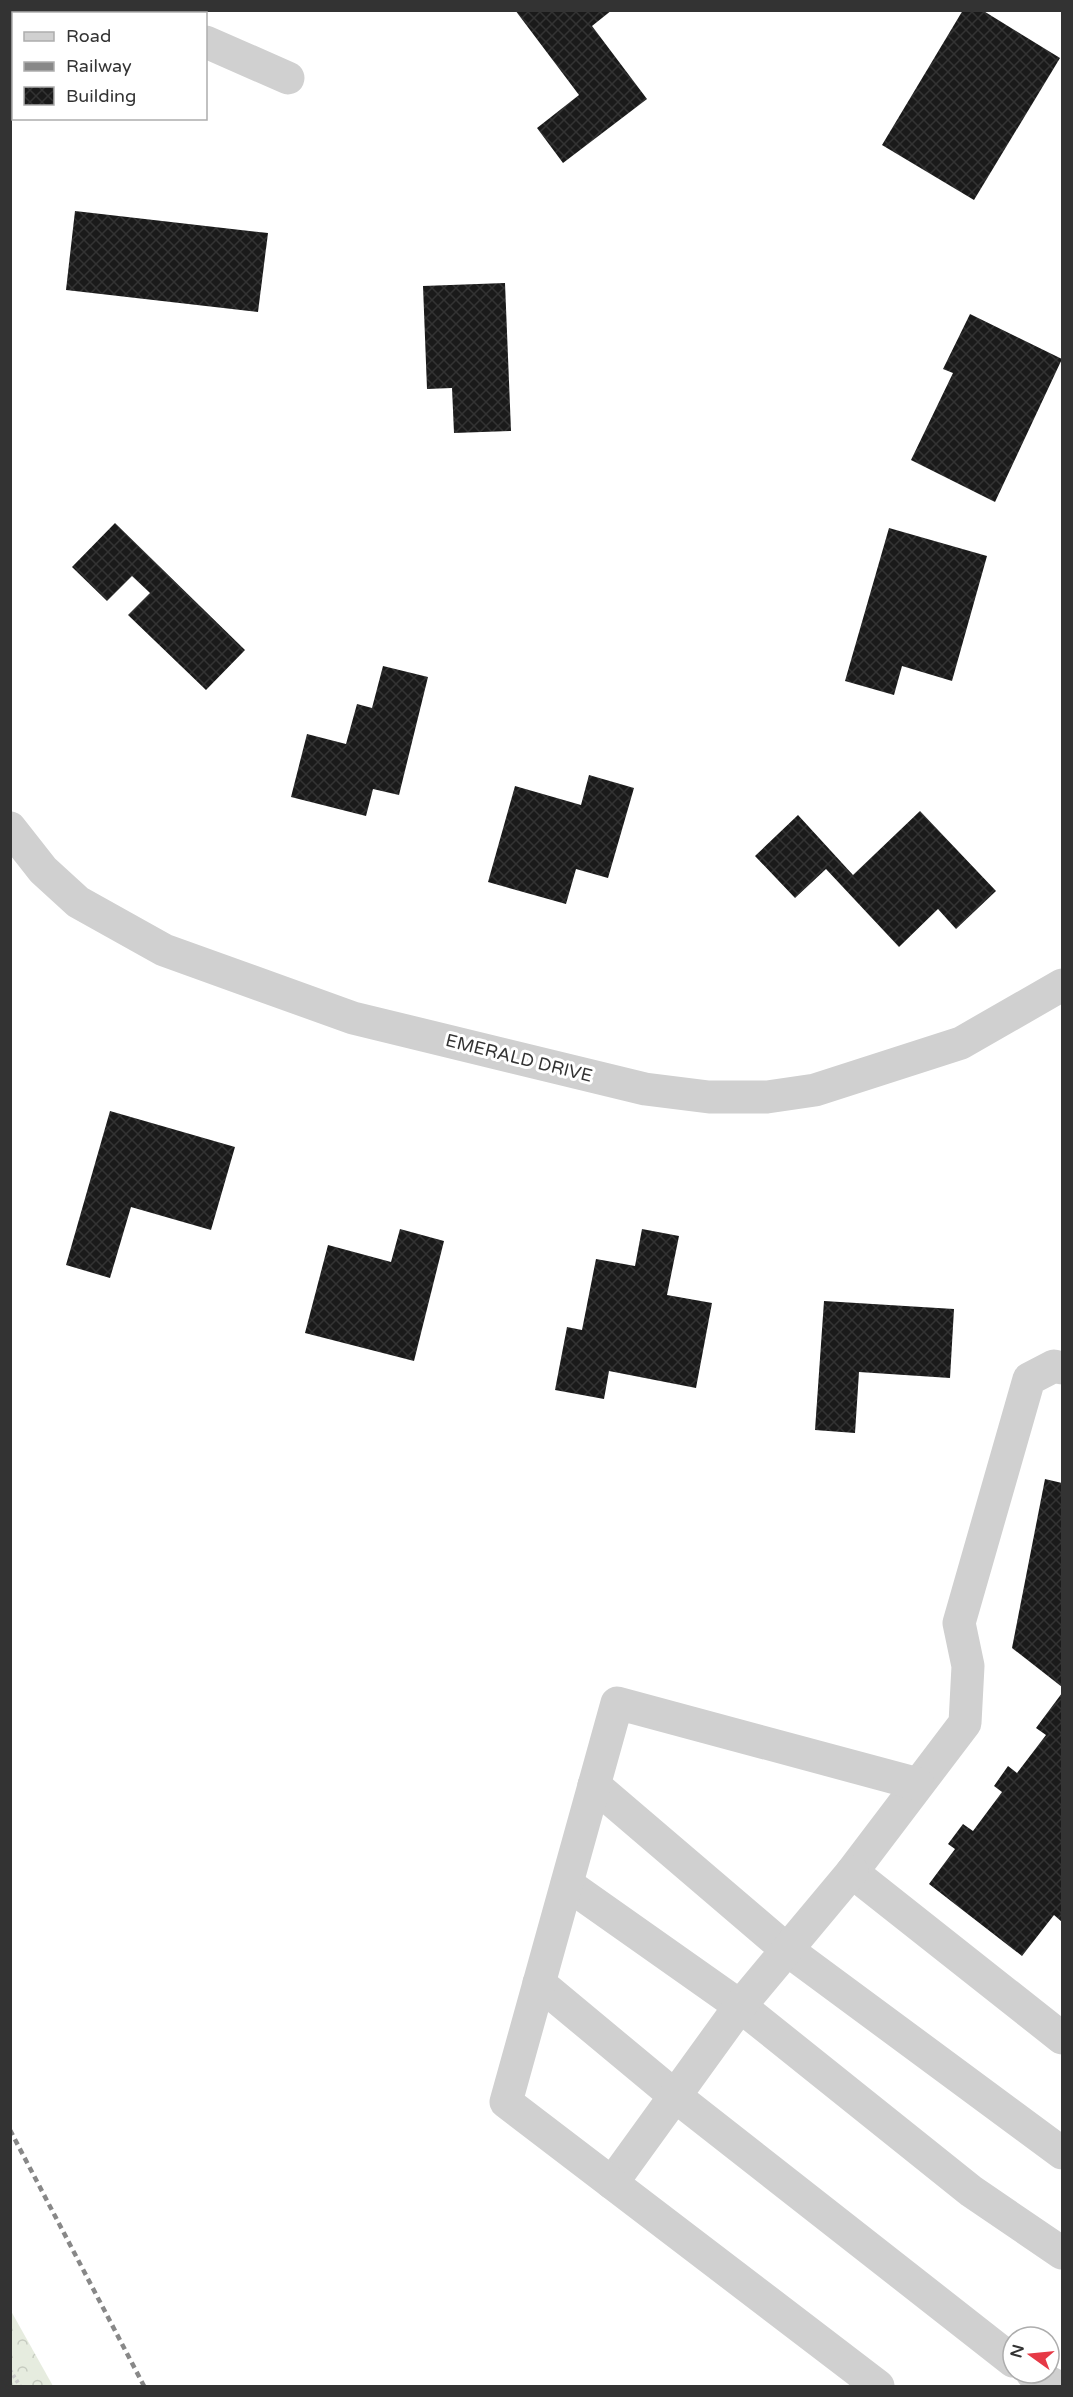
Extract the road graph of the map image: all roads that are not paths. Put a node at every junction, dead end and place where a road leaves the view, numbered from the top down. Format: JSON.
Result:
{"nodes":[{"id":1,"x":207,"y":42,"type":"edge"},
{"id":2,"x":288,"y":78,"type":"dead end"},
{"id":3,"x":10,"y":828,"type":"edge"},
{"id":4,"x":1062,"y":985,"type":"edge"},
{"id":5,"x":1062,"y":1368,"type":"edge"},
{"id":6,"x":594,"y":1785,"type":"junction"},
{"id":7,"x":918,"y":1785,"type":"junction"},
{"id":8,"x":852,"y":1872,"type":"junction"},
{"id":9,"x":567,"y":1884,"type":"junction"},
{"id":10,"x":786,"y":1949,"type":"junction"},
{"id":11,"x":539,"y":1983,"type":"junction"},
{"id":12,"x":740,"y":2006,"type":"junction"},
{"id":13,"x":1062,"y":2038,"type":"edge"},
{"id":14,"x":675,"y":2096,"type":"junction"},
{"id":15,"x":1062,"y":2153,"type":"edge"},
{"id":16,"x":612,"y":2183,"type":"junction"},
{"id":17,"x":1062,"y":2253,"type":"edge"},
{"id":18,"x":1001,"y":2352,"type":"edge"},
{"id":19,"x":878,"y":2386,"type":"edge"}],
"edges":[{"from":1,"to":2,"type":"street"},
{"from":3,"to":4,"type":"street","name":"EMERALD DRIVE"},
{"from":5,"to":7,"type":"street"},
{"from":6,"to":7,"type":"street"},
{"from":6,"to":9,"type":"street"},
{"from":6,"to":10,"type":"street"},
{"from":7,"to":8,"type":"street"},
{"from":8,"to":10,"type":"street"},
{"from":8,"to":13,"type":"street"},
{"from":9,"to":11,"type":"street"},
{"from":9,"to":12,"type":"street"},
{"from":10,"to":12,"type":"street"},
{"from":10,"to":15,"type":"street"},
{"from":11,"to":14,"type":"street"},
{"from":11,"to":16,"type":"street"},
{"from":12,"to":14,"type":"street"},
{"from":12,"to":17,"type":"street"},
{"from":14,"to":16,"type":"street"},
{"from":14,"to":18,"type":"street"},
{"from":16,"to":19,"type":"street"}]}
